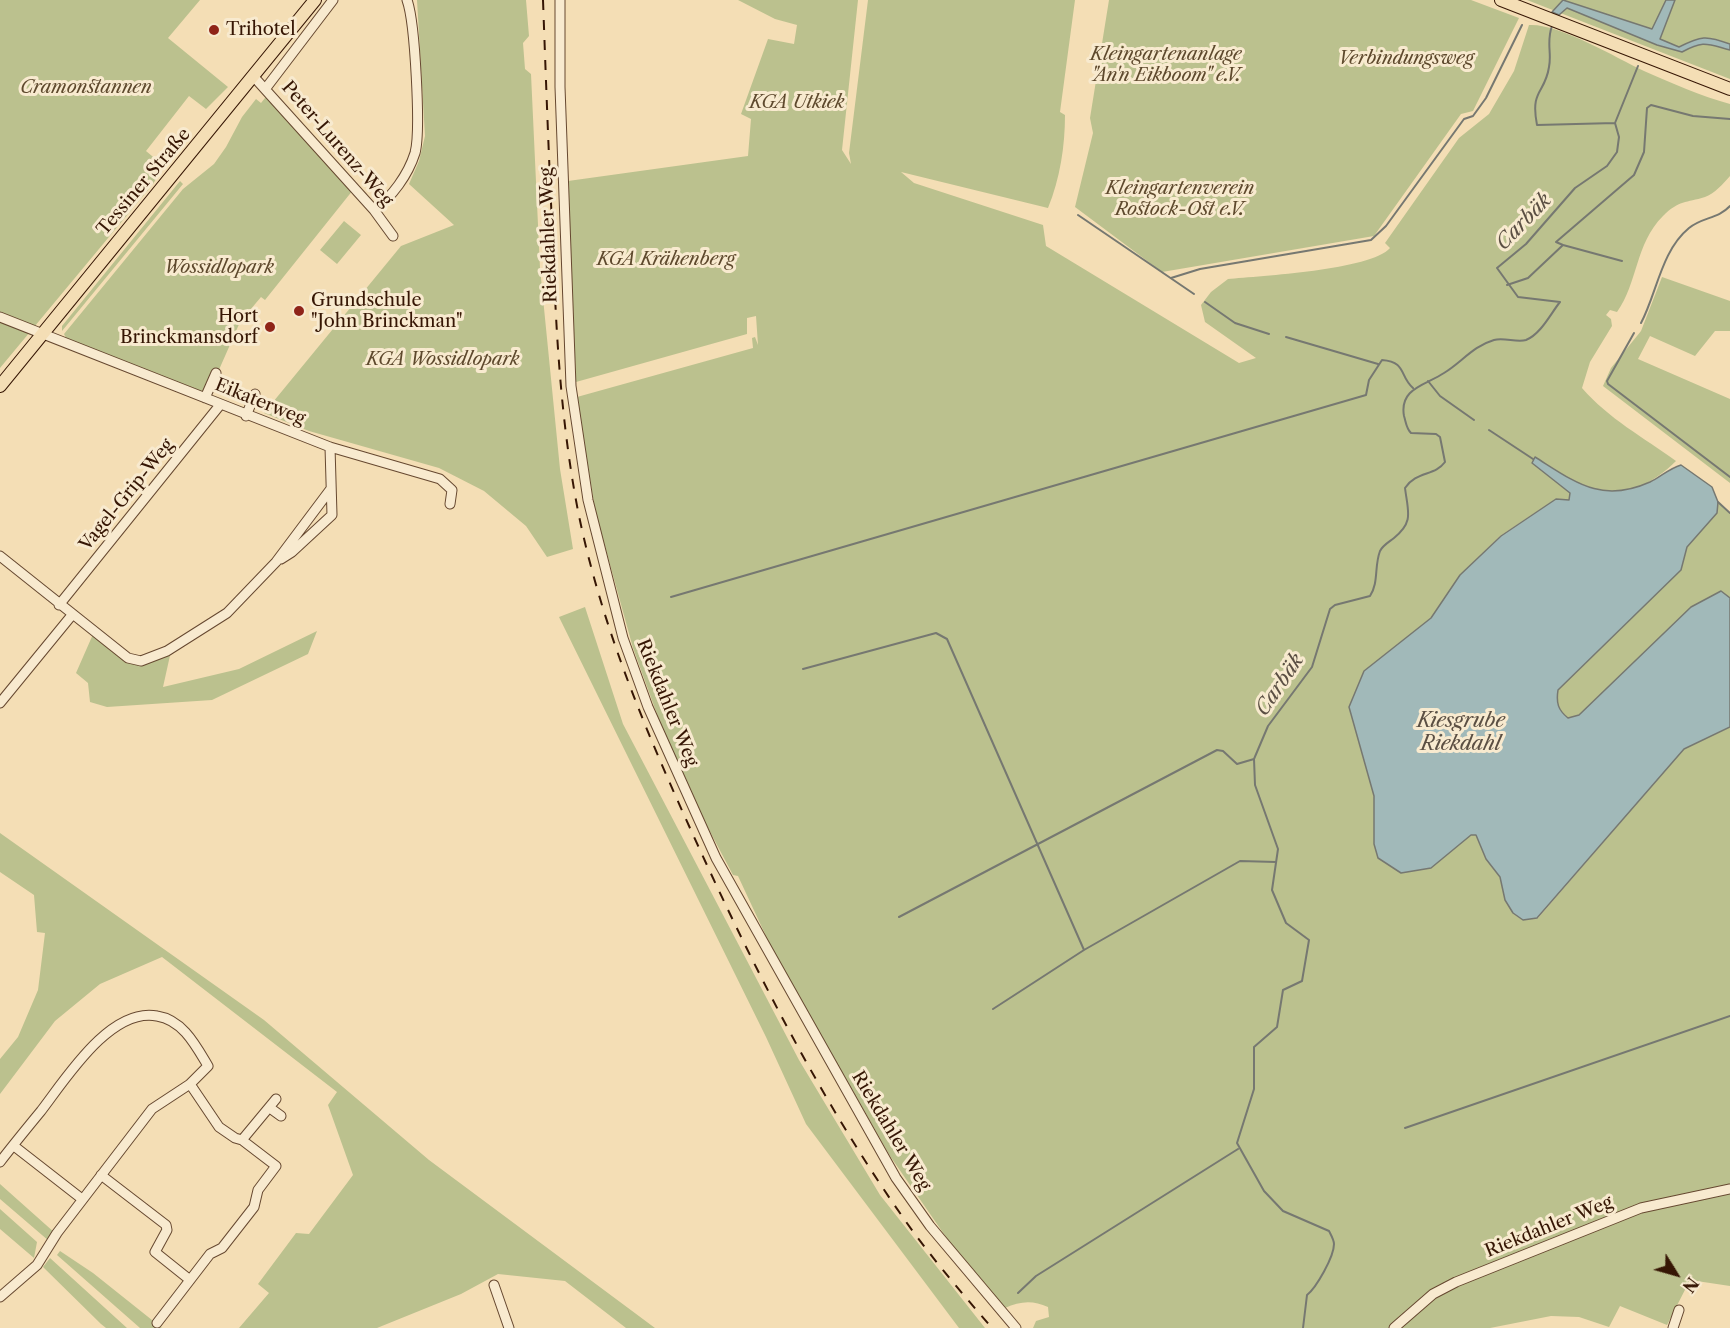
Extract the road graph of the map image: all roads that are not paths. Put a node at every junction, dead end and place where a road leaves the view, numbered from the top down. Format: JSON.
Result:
{"nodes":[{"id":1,"x":315,"y":0,"type":"edge"},
{"id":2,"x":333,"y":0,"type":"edge"},
{"id":3,"x":407,"y":0,"type":"edge"},
{"id":4,"x":560,"y":0,"type":"edge"},
{"id":5,"x":1501,"y":0,"type":"edge"},
{"id":6,"x":254,"y":77,"type":"junction"},
{"id":7,"x":266,"y":88,"type":"junction"},
{"id":8,"x":1730,"y":89,"type":"edge"},
{"id":9,"x":374,"y":210,"type":"junction"},
{"id":10,"x":393,"y":236,"type":"dead end"},
{"id":11,"x":0,"y":317,"type":"edge"},
{"id":12,"x":43,"y":333,"type":"junction"},
{"id":13,"x":229,"y":384,"type":"dead end"},
{"id":14,"x":0,"y":386,"type":"edge"},
{"id":15,"x":255,"y":394,"type":"dead end"},
{"id":16,"x":205,"y":398,"type":"junction"},
{"id":17,"x":220,"y":405,"type":"junction"},
{"id":18,"x":246,"y":416,"type":"junction"},
{"id":19,"x":330,"y":447,"type":"junction"},
{"id":20,"x":330,"y":490,"type":"junction"},
{"id":21,"x":450,"y":504,"type":"dead end"},
{"id":22,"x":0,"y":556,"type":"edge"},
{"id":23,"x":276,"y":562,"type":"junction"},
{"id":24,"x":59,"y":605,"type":"junction"},
{"id":25,"x":72,"y":615,"type":"junction"},
{"id":26,"x":0,"y":704,"type":"edge"},
{"id":27,"x":190,"y":1084,"type":"junction"},
{"id":28,"x":276,"y":1099,"type":"dead end"},
{"id":29,"x":270,"y":1108,"type":"junction"},
{"id":30,"x":280,"y":1116,"type":"dead end"},
{"id":31,"x":242,"y":1140,"type":"junction"},
{"id":32,"x":14,"y":1146,"type":"junction"},
{"id":33,"x":0,"y":1162,"type":"edge"},
{"id":34,"x":101,"y":1175,"type":"junction"},
{"id":35,"x":1730,"y":1189,"type":"edge"},
{"id":36,"x":82,"y":1199,"type":"junction"},
{"id":37,"x":190,"y":1280,"type":"junction"},
{"id":38,"x":494,"y":1285,"type":"dead end"},
{"id":39,"x":2,"y":1292,"type":"edge"},
{"id":40,"x":1679,"y":1310,"type":"dead end"},
{"id":41,"x":157,"y":1323,"type":"dead end"},
{"id":42,"x":509,"y":1328,"type":"edge"},
{"id":43,"x":1016,"y":1328,"type":"edge"},
{"id":44,"x":1394,"y":1328,"type":"edge"},
{"id":45,"x":1673,"y":1328,"type":"edge"}],
"edges":[{"from":1,"to":6,"type":"main road","name":"Tessiner Straße"},
{"from":2,"to":7,"type":"street"},
{"from":3,"to":9,"type":"street"},
{"from":4,"to":43,"type":"street","name":"Riekdahler Weg"},
{"from":5,"to":8,"type":"main road"},
{"from":6,"to":7,"type":"street","name":"Peter-Lurenz-Weg"},
{"from":6,"to":12,"type":"main road","name":"Tessiner Straße"},
{"from":7,"to":9,"type":"street","name":"Peter-Lurenz-Weg"},
{"from":9,"to":10,"type":"street","name":"Peter-Lurenz-Weg"},
{"from":11,"to":12,"type":"street","name":"Eikaterweg"},
{"from":12,"to":14,"type":"main road","name":"Tessiner Straße"},
{"from":12,"to":16,"type":"street","name":"Eikaterweg"},
{"from":13,"to":16,"type":"street"},
{"from":15,"to":18,"type":"street"},
{"from":16,"to":17,"type":"street","name":"Eikaterweg"},
{"from":17,"to":18,"type":"street","name":"Eikaterweg"},
{"from":17,"to":24,"type":"street","name":"Vagel-Grip-Weg"},
{"from":18,"to":19,"type":"street","name":"Eikaterweg"},
{"from":19,"to":20,"type":"street"},
{"from":19,"to":21,"type":"street","name":"Eikaterweg"},
{"from":20,"to":23,"type":"street"},
{"from":20,"to":23,"type":"street"},
{"from":22,"to":24,"type":"street"},
{"from":23,"to":25,"type":"street"},
{"from":24,"to":25,"type":"street"},
{"from":25,"to":26,"type":"street"},
{"from":27,"to":31,"type":"street"},
{"from":27,"to":32,"type":"street"},
{"from":27,"to":34,"type":"street"},
{"from":28,"to":29,"type":"street"},
{"from":29,"to":30,"type":"street"},
{"from":29,"to":31,"type":"street"},
{"from":31,"to":37,"type":"street"},
{"from":32,"to":33,"type":"street"},
{"from":32,"to":36,"type":"street"},
{"from":34,"to":36,"type":"street"},
{"from":34,"to":37,"type":"street"},
{"from":35,"to":44,"type":"street","name":"Riekdahler Weg"},
{"from":36,"to":39,"type":"street"},
{"from":37,"to":41,"type":"street"},
{"from":38,"to":42,"type":"street"},
{"from":40,"to":45,"type":"street"}]}
